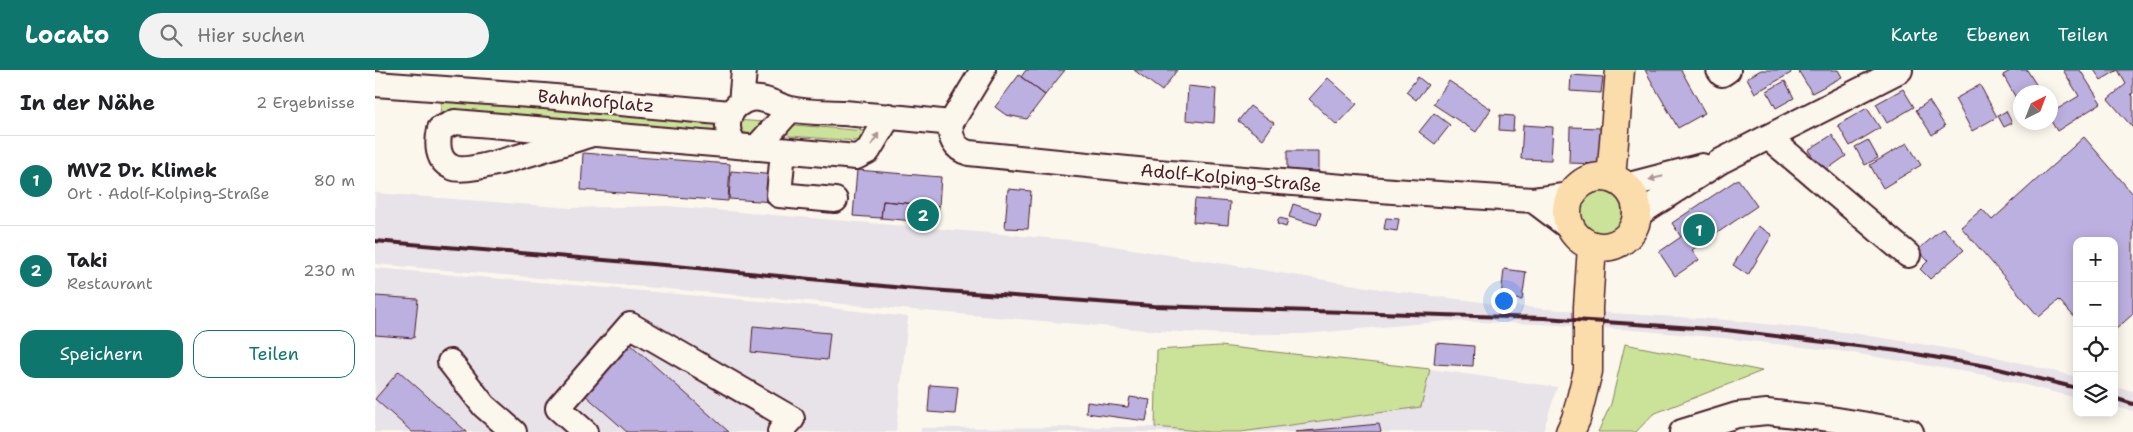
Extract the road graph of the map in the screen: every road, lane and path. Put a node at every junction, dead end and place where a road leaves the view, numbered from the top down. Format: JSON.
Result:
{"nodes":[{"id":1,"x":744,"y":70,"type":"edge"},
{"id":2,"x":983,"y":70,"type":"edge"},
{"id":3,"x":1620,"y":70,"type":"edge"},
{"id":4,"x":1719,"y":70,"type":"edge"},
{"id":5,"x":1728,"y":70,"type":"edge"},
{"id":6,"x":1900,"y":70,"type":"edge"},
{"id":7,"x":375,"y":84,"type":"edge"},
{"id":8,"x":736,"y":108,"type":"junction"},
{"id":9,"x":791,"y":109,"type":"junction"},
{"id":10,"x":889,"y":116,"type":"junction"},
{"id":11,"x":951,"y":123,"type":"junction"},
{"id":12,"x":592,"y":134,"type":"junction"},
{"id":13,"x":1768,"y":137,"type":"junction"},
{"id":14,"x":747,"y":147,"type":"junction"},
{"id":15,"x":783,"y":151,"type":"junction"},
{"id":16,"x":1721,"y":161,"type":"junction"},
{"id":17,"x":1618,"y":182,"type":"junction"},
{"id":18,"x":1571,"y":195,"type":"junction"},
{"id":19,"x":835,"y":200,"type":"dead end"},
{"id":20,"x":1533,"y":200,"type":"junction"},
{"id":21,"x":1637,"y":215,"type":"junction"},
{"id":22,"x":1570,"y":228,"type":"junction"},
{"id":23,"x":1599,"y":247,"type":"junction"},
{"id":24,"x":1908,"y":256,"type":"dead end"},
{"id":25,"x":449,"y":362,"type":"dead end"},
{"id":26,"x":514,"y":432,"type":"edge"},
{"id":27,"x":585,"y":432,"type":"edge"},
{"id":28,"x":780,"y":432,"type":"edge"},
{"id":29,"x":1570,"y":432,"type":"edge"},
{"id":30,"x":1682,"y":432,"type":"edge"},
{"id":31,"x":1911,"y":432,"type":"edge"}],
"edges":[{"from":1,"to":8,"type":"street"},
{"from":2,"to":11,"type":"street"},
{"from":3,"to":17,"type":"main road"},
{"from":4,"to":5,"type":"street"},
{"from":6,"to":13,"type":"street"},
{"from":7,"to":8,"type":"street","name":"Bahnhofplatz"},
{"from":8,"to":9,"type":"street","name":"Bahnhofplatz"},
{"from":8,"to":14,"type":"street"},
{"from":9,"to":10,"type":"street","name":"Bahnhofplatz"},
{"from":9,"to":14,"type":"street"},
{"from":10,"to":11,"type":"street","name":"Bahnhofplatz"},
{"from":15,"to":10,"type":"street","one_way":true},
{"from":11,"to":20,"type":"street","name":"Adolf-Kolping-Straße"},
{"from":12,"to":12,"type":"street"},
{"from":12,"to":14,"type":"street"},
{"from":13,"to":16,"type":"street"},
{"from":13,"to":24,"type":"street"},
{"from":14,"to":15,"type":"street"},
{"from":15,"to":19,"type":"street"},
{"from":16,"to":17,"type":"street","one_way":true},
{"from":16,"to":21,"type":"street"},
{"from":17,"to":18,"type":"main road"},
{"from":17,"to":21,"type":"main road"},
{"from":18,"to":20,"type":"street","name":"Adolf-Kolping-Straße"},
{"from":18,"to":22,"type":"main road"},
{"from":20,"to":22,"type":"street"},
{"from":21,"to":23,"type":"main road"},
{"from":22,"to":23,"type":"main road"},
{"from":23,"to":29,"type":"main road"},
{"from":25,"to":26,"type":"street"},
{"from":27,"to":28,"type":"street"},
{"from":30,"to":31,"type":"street"}]}
